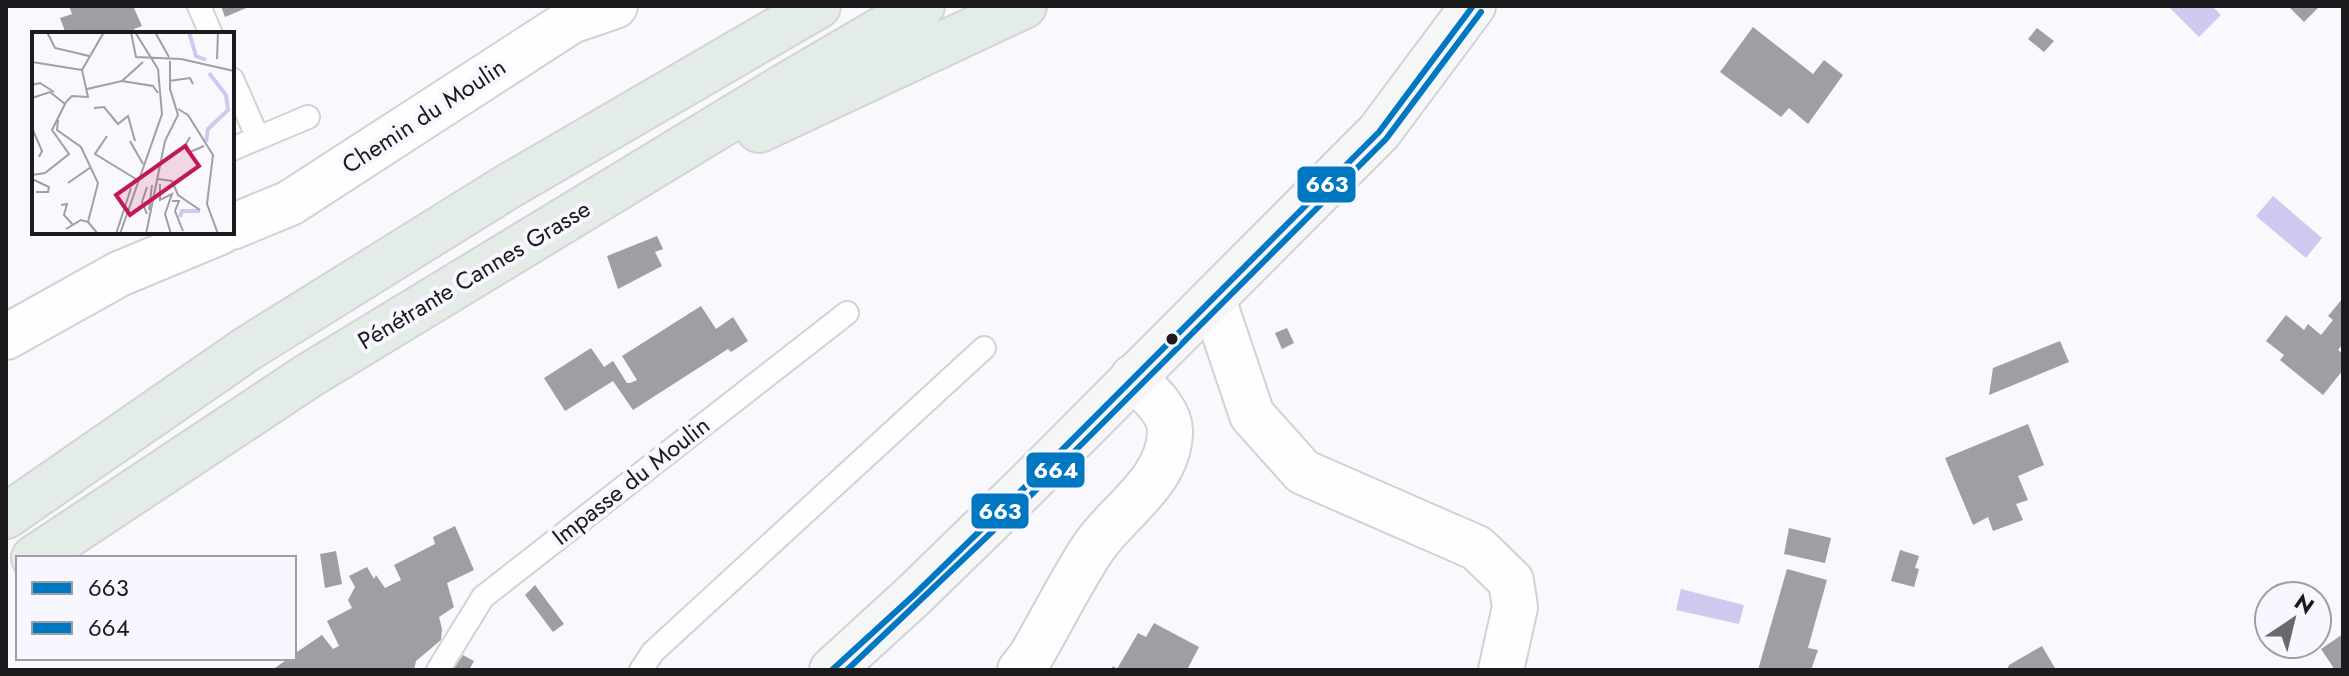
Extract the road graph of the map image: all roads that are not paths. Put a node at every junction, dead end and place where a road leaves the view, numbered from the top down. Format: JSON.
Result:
{"nodes":[{"id":1,"x":199,"y":6,"type":"edge"},
{"id":2,"x":615,"y":6,"type":"edge"},
{"id":3,"x":818,"y":6,"type":"edge"},
{"id":4,"x":922,"y":6,"type":"edge"},
{"id":5,"x":1024,"y":6,"type":"edge"},
{"id":6,"x":1473,"y":6,"type":"edge"},
{"id":7,"x":553,"y":18,"type":"edge"},
{"id":8,"x":210,"y":32,"type":"edge"},
{"id":9,"x":234,"y":84,"type":"edge"},
{"id":10,"x":308,"y":117,"type":"dead end"},
{"id":11,"x":258,"y":138,"type":"junction"},
{"id":12,"x":234,"y":148,"type":"edge"},
{"id":13,"x":234,"y":225,"type":"edge"},
{"id":14,"x":554,"y":226,"type":"junction"},
{"id":15,"x":213,"y":234,"type":"edge"},
{"id":16,"x":1213,"y":299,"type":"junction"},
{"id":17,"x":847,"y":313,"type":"dead end"},
{"id":18,"x":6,"y":337,"type":"edge"},
{"id":19,"x":984,"y":348,"type":"dead end"},
{"id":20,"x":1133,"y":377,"type":"junction"},
{"id":21,"x":6,"y":516,"type":"edge"},
{"id":22,"x":37,"y":556,"type":"edge"},
{"id":23,"x":438,"y":670,"type":"edge"},
{"id":24,"x":641,"y":670,"type":"edge"},
{"id":25,"x":832,"y":670,"type":"edge"},
{"id":26,"x":1020,"y":670,"type":"edge"},
{"id":27,"x":1501,"y":670,"type":"edge"}],
"edges":[{"from":1,"to":8,"type":"lane"},
{"from":2,"to":7,"type":"street","name":"Chemin du Moulin"},
{"from":3,"to":21,"type":"highway"},
{"from":4,"to":14,"type":"highway","name":"Pénétrante Cannes Grasse"},
{"from":5,"to":14,"type":"highway"},
{"from":6,"to":16,"type":"main road"},
{"from":7,"to":13,"type":"street","name":"Chemin du Moulin"},
{"from":9,"to":11,"type":"lane"},
{"from":10,"to":11,"type":"lane"},
{"from":11,"to":12,"type":"lane"},
{"from":14,"to":22,"type":"highway","name":"Pénétrante Cannes Grasse"},
{"from":15,"to":18,"type":"street","name":"Chemin du Moulin"},
{"from":16,"to":20,"type":"main road"},
{"from":16,"to":27,"type":"street"},
{"from":17,"to":23,"type":"lane","name":"Impasse du Moulin"},
{"from":19,"to":24,"type":"lane"},
{"from":20,"to":25,"type":"main road"},
{"from":20,"to":26,"type":"street"}]}
